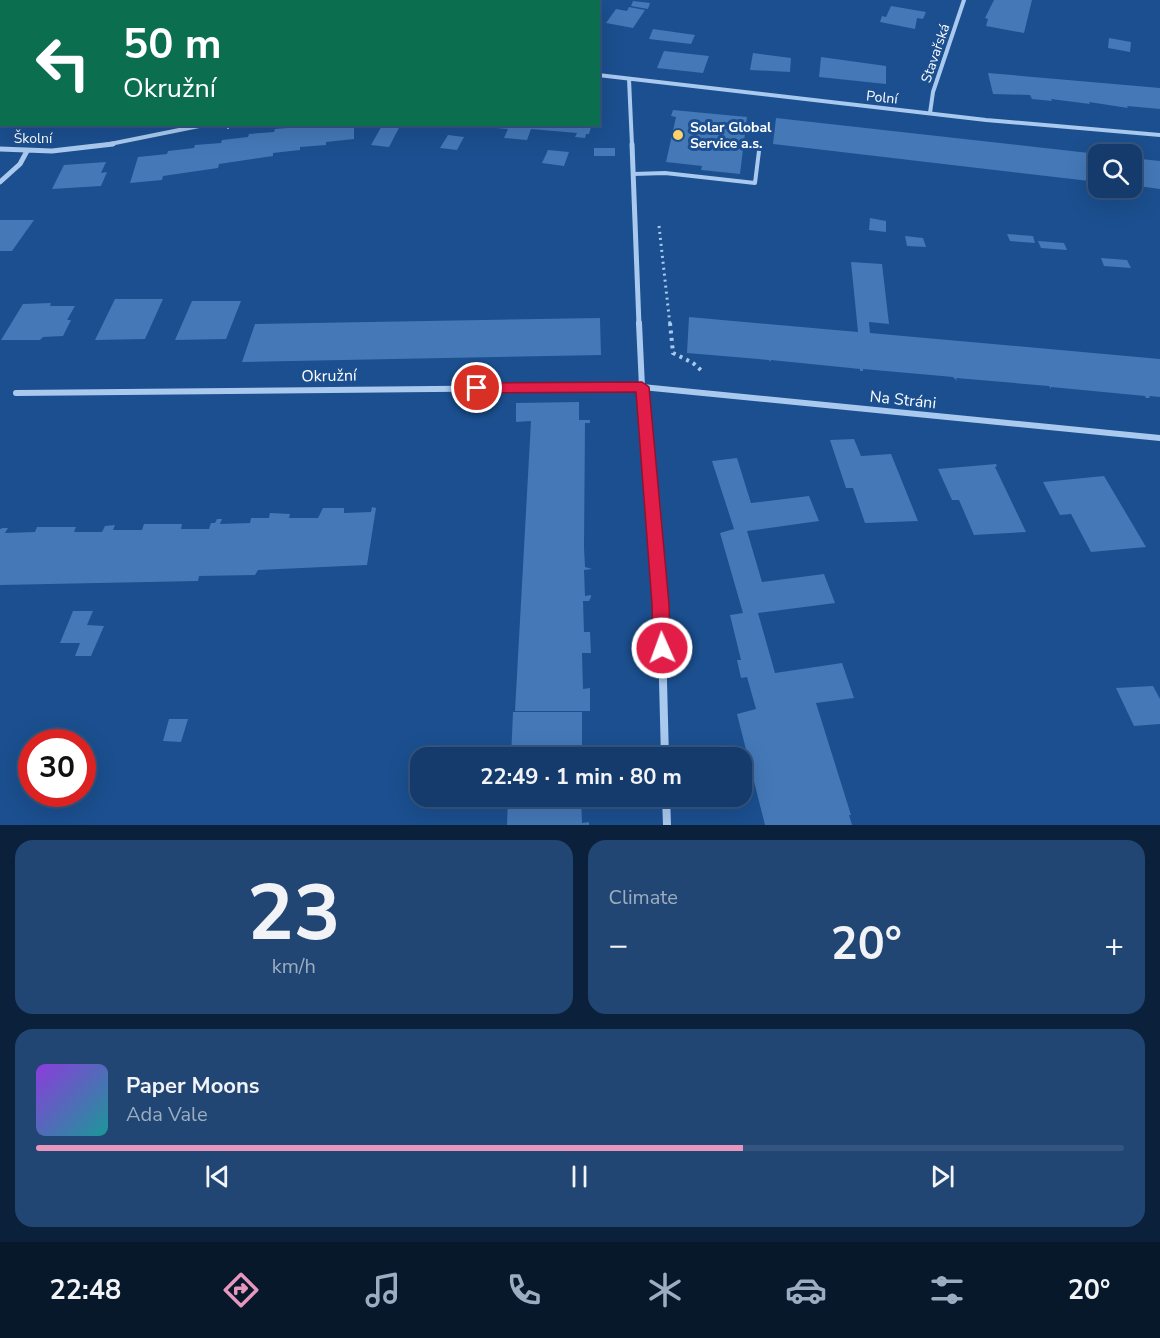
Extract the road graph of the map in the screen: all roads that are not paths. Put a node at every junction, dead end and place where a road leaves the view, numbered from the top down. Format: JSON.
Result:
{"nodes":[{"id":1,"x":964,"y":0,"type":"edge"},
{"id":2,"x":600,"y":74,"type":"edge"},
{"id":3,"x":629,"y":79,"type":"junction"},
{"id":4,"x":930,"y":113,"type":"junction"},
{"id":5,"x":198,"y":126,"type":"edge"},
{"id":6,"x":1160,"y":135,"type":"edge"},
{"id":7,"x":0,"y":149,"type":"edge"},
{"id":8,"x":27,"y":151,"type":"junction"},
{"id":9,"x":759,"y":151,"type":"dead end"},
{"id":10,"x":633,"y":174,"type":"junction"},
{"id":11,"x":0,"y":182,"type":"edge"},
{"id":12,"x":642,"y":387,"type":"junction"},
{"id":13,"x":16,"y":393,"type":"dead end"},
{"id":14,"x":1160,"y":438,"type":"edge"},
{"id":15,"x":665,"y":747,"type":"edge"},
{"id":16,"x":666,"y":807,"type":"edge"},
{"id":17,"x":667,"y":825,"type":"edge"}],
"edges":[{"from":1,"to":4,"type":"street","name":"Stavařská"},
{"from":2,"to":3,"type":"street","name":"Polní"},
{"from":3,"to":4,"type":"street","name":"Polní"},
{"from":3,"to":10,"type":"street"},
{"from":4,"to":6,"type":"street","name":"Polní"},
{"from":5,"to":8,"type":"street","name":"Školní"},
{"from":7,"to":8,"type":"street","name":"Školní"},
{"from":8,"to":11,"type":"street"},
{"from":9,"to":10,"type":"lane"},
{"from":10,"to":12,"type":"street"},
{"from":12,"to":13,"type":"street","name":"Okružní"},
{"from":12,"to":14,"type":"street","name":"Na Stráni"},
{"from":12,"to":15,"type":"street"},
{"from":16,"to":17,"type":"street"}]}
